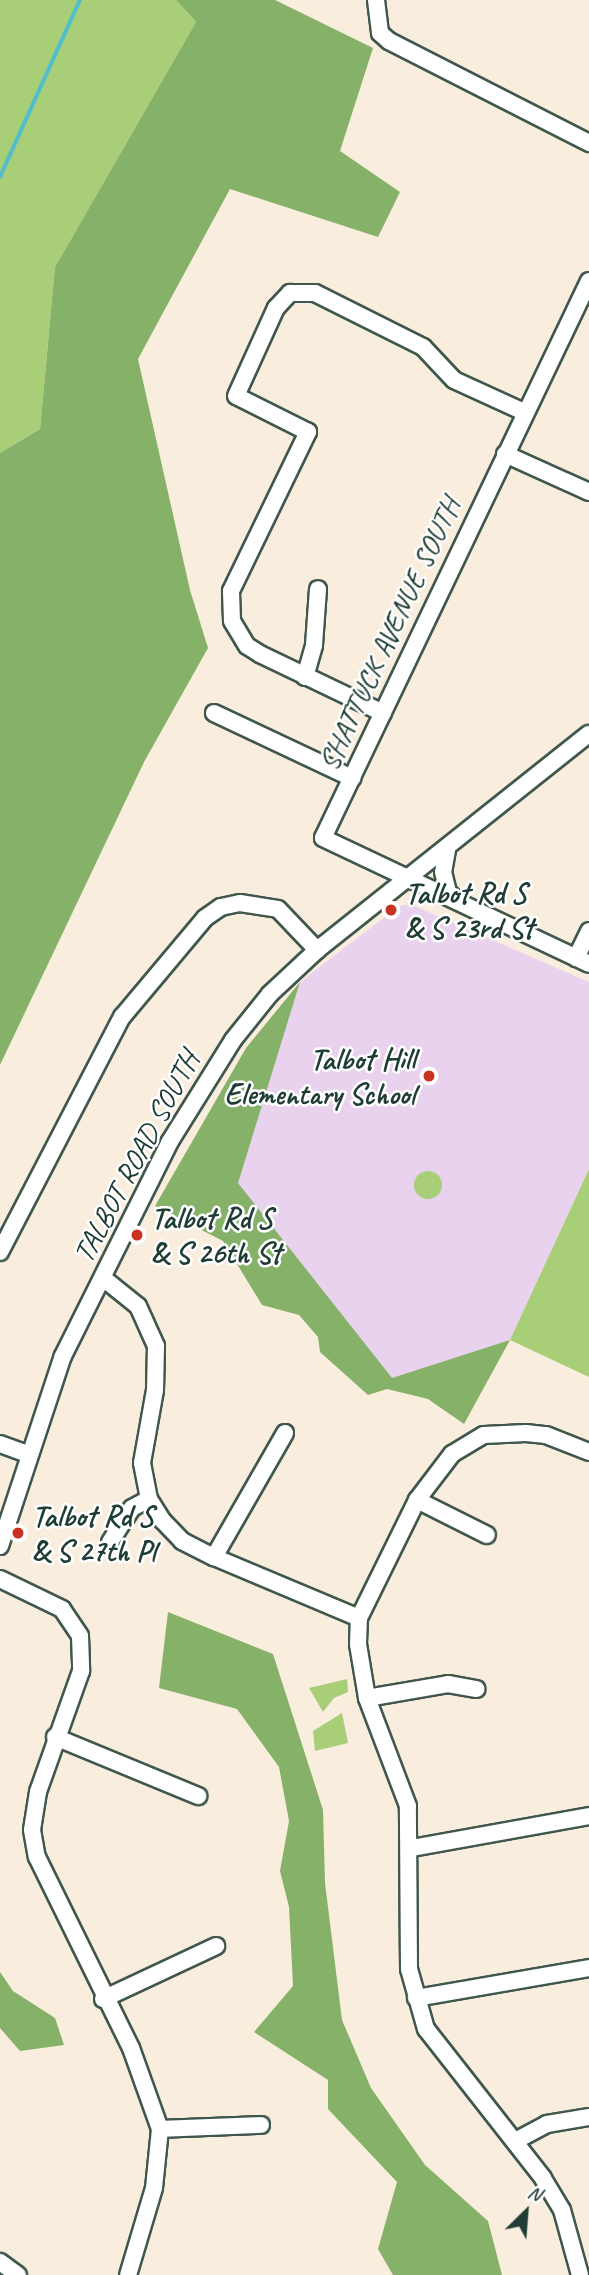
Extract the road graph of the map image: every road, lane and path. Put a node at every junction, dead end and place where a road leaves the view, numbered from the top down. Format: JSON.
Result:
{"nodes":[{"id":1,"x":376,"y":0,"type":"edge"},
{"id":2,"x":589,"y":143,"type":"edge"},
{"id":3,"x":589,"y":281,"type":"edge"},
{"id":4,"x":585,"y":302,"type":"edge"},
{"id":5,"x":524,"y":411,"type":"junction"},
{"id":6,"x":505,"y":454,"type":"junction"},
{"id":7,"x":589,"y":492,"type":"edge"},
{"id":8,"x":318,"y":589,"type":"dead end"},
{"id":9,"x":305,"y":677,"type":"junction"},
{"id":10,"x":214,"y":713,"type":"dead end"},
{"id":11,"x":383,"y":713,"type":"junction"},
{"id":12,"x":589,"y":734,"type":"edge"},
{"id":13,"x":352,"y":778,"type":"junction"},
{"id":14,"x":447,"y":850,"type":"junction"},
{"id":15,"x":410,"y":879,"type":"junction"},
{"id":16,"x":459,"y":902,"type":"junction"},
{"id":17,"x":589,"y":931,"type":"edge"},
{"id":18,"x":317,"y":950,"type":"junction"},
{"id":19,"x":582,"y":961,"type":"edge"},
{"id":20,"x":0,"y":1252,"type":"edge"},
{"id":21,"x":103,"y":1278,"type":"junction"},
{"id":22,"x":285,"y":1433,"type":"dead end"},
{"id":23,"x":0,"y":1444,"type":"edge"},
{"id":24,"x":589,"y":1452,"type":"edge"},
{"id":25,"x":28,"y":1454,"type":"junction"},
{"id":26,"x":149,"y":1499,"type":"junction"},
{"id":27,"x":417,"y":1500,"type":"junction"},
{"id":28,"x":487,"y":1535,"type":"dead end"},
{"id":29,"x":110,"y":1542,"type":"dead end"},
{"id":30,"x":0,"y":1546,"type":"edge"},
{"id":31,"x":214,"y":1557,"type":"junction"},
{"id":32,"x":0,"y":1579,"type":"edge"},
{"id":33,"x":359,"y":1618,"type":"junction"},
{"id":34,"x":477,"y":1689,"type":"dead end"},
{"id":35,"x":367,"y":1698,"type":"junction"},
{"id":36,"x":55,"y":1737,"type":"junction"},
{"id":37,"x":198,"y":1796,"type":"dead end"},
{"id":38,"x":589,"y":1816,"type":"edge"},
{"id":39,"x":412,"y":1849,"type":"junction"},
{"id":40,"x":216,"y":1946,"type":"dead end"},
{"id":41,"x":589,"y":1968,"type":"edge"},
{"id":42,"x":416,"y":1998,"type":"junction"},
{"id":43,"x":103,"y":1999,"type":"junction"},
{"id":44,"x":589,"y":2116,"type":"edge"},
{"id":45,"x":261,"y":2125,"type":"dead end"},
{"id":46,"x":160,"y":2129,"type":"junction"},
{"id":47,"x":517,"y":2140,"type":"junction"},
{"id":48,"x":0,"y":2262,"type":"edge"},
{"id":49,"x":583,"y":2266,"type":"edge"},
{"id":50,"x":18,"y":2275,"type":"edge"},
{"id":51,"x":128,"y":2275,"type":"edge"}],
"edges":[{"from":1,"to":2,"type":"street"},
{"from":3,"to":4,"type":"street","name":"SHATTUCK AVENUE SOUTH"},
{"from":4,"to":5,"type":"street","name":"SHATTUCK AVENUE SOUTH"},
{"from":5,"to":6,"type":"street","name":"SHATTUCK AVENUE SOUTH"},
{"from":5,"to":9,"type":"street"},
{"from":6,"to":7,"type":"street"},
{"from":6,"to":11,"type":"street","name":"SHATTUCK AVENUE SOUTH"},
{"from":8,"to":9,"type":"street"},
{"from":9,"to":11,"type":"street"},
{"from":10,"to":13,"type":"street"},
{"from":11,"to":13,"type":"street","name":"SHATTUCK AVENUE SOUTH"},
{"from":12,"to":14,"type":"street","name":"TALBOT ROAD SOUTH"},
{"from":13,"to":15,"type":"street","name":"SHATTUCK AVENUE SOUTH"},
{"from":14,"to":15,"type":"street","name":"TALBOT ROAD SOUTH"},
{"from":14,"to":16,"type":"street"},
{"from":15,"to":16,"type":"street"},
{"from":15,"to":18,"type":"street","name":"TALBOT ROAD SOUTH"},
{"from":16,"to":19,"type":"street"},
{"from":17,"to":19,"type":"street"},
{"from":18,"to":20,"type":"street"},
{"from":18,"to":21,"type":"street","name":"TALBOT ROAD SOUTH"},
{"from":21,"to":25,"type":"street","name":"TALBOT ROAD SOUTH"},
{"from":21,"to":26,"type":"street"},
{"from":22,"to":31,"type":"street"},
{"from":23,"to":25,"type":"street"},
{"from":24,"to":27,"type":"street"},
{"from":25,"to":30,"type":"street","name":"TALBOT ROAD SOUTH"},
{"from":26,"to":29,"type":"street"},
{"from":26,"to":31,"type":"street"},
{"from":27,"to":28,"type":"street"},
{"from":27,"to":33,"type":"street"},
{"from":31,"to":33,"type":"street"},
{"from":32,"to":36,"type":"street"},
{"from":33,"to":35,"type":"street"},
{"from":34,"to":35,"type":"street"},
{"from":35,"to":39,"type":"street"},
{"from":36,"to":37,"type":"street"},
{"from":36,"to":43,"type":"street"},
{"from":38,"to":39,"type":"street"},
{"from":39,"to":42,"type":"street"},
{"from":40,"to":43,"type":"street"},
{"from":41,"to":42,"type":"street"},
{"from":42,"to":47,"type":"street"},
{"from":43,"to":46,"type":"street"},
{"from":44,"to":47,"type":"street"},
{"from":45,"to":46,"type":"street"},
{"from":46,"to":51,"type":"street"},
{"from":47,"to":49,"type":"street"},
{"from":48,"to":50,"type":"street"}]}
